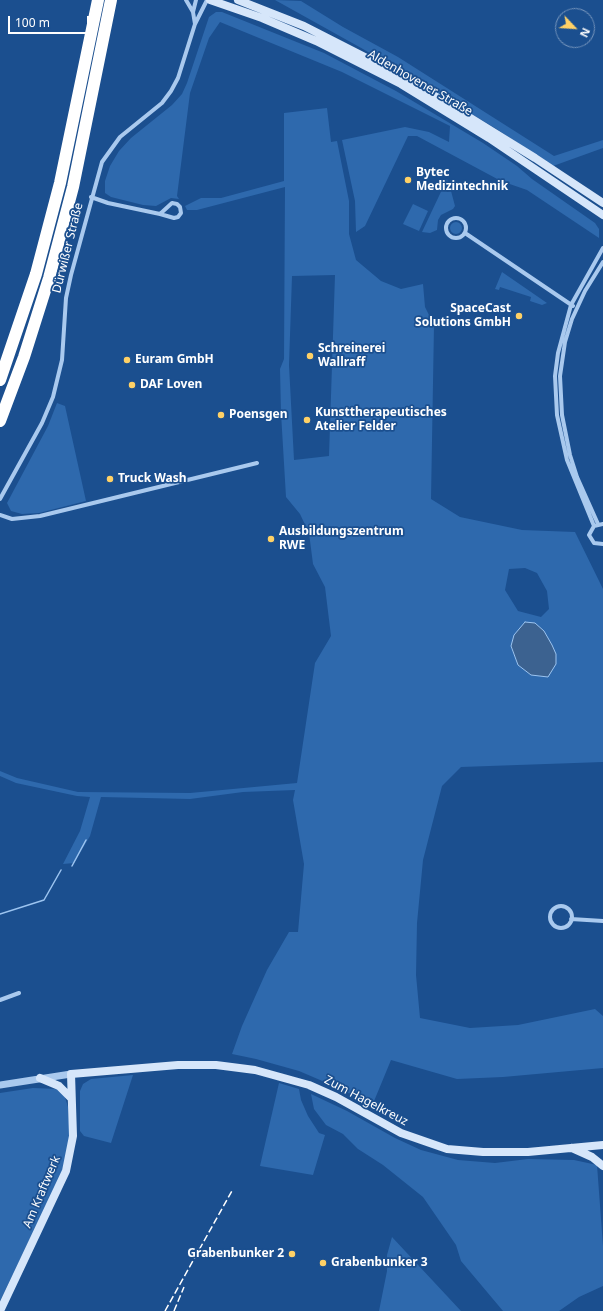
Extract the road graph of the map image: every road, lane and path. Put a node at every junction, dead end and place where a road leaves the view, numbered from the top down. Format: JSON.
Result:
{"nodes":[{"id":1,"x":98,"y":0,"type":"edge"},
{"id":2,"x":111,"y":0,"type":"edge"},
{"id":3,"x":186,"y":0,"type":"edge"},
{"id":4,"x":196,"y":0,"type":"edge"},
{"id":5,"x":208,"y":0,"type":"edge"},
{"id":6,"x":238,"y":0,"type":"edge"},
{"id":7,"x":193,"y":12,"type":"junction"},
{"id":8,"x":195,"y":24,"type":"junction"},
{"id":9,"x":91,"y":196,"type":"junction"},
{"id":10,"x":603,"y":203,"type":"edge"},
{"id":11,"x":160,"y":214,"type":"junction"},
{"id":12,"x":602,"y":216,"type":"edge"},
{"id":13,"x":465,"y":233,"type":"junction"},
{"id":14,"x":603,"y":248,"type":"edge"},
{"id":15,"x":603,"y":262,"type":"edge"},
{"id":16,"x":571,"y":306,"type":"junction"},
{"id":17,"x":576,"y":309,"type":"junction"},
{"id":18,"x":0,"y":380,"type":"edge"},
{"id":19,"x":0,"y":421,"type":"edge"},
{"id":20,"x":257,"y":463,"type":"dead end"},
{"id":21,"x":0,"y":499,"type":"edge"},
{"id":22,"x":0,"y":515,"type":"edge"},
{"id":23,"x":603,"y":524,"type":"edge"},
{"id":24,"x":596,"y":525,"type":"junction"},
{"id":25,"x":603,"y":544,"type":"edge"},
{"id":26,"x":571,"y":919,"type":"junction"},
{"id":27,"x":603,"y":921,"type":"edge"},
{"id":28,"x":19,"y":993,"type":"dead end"},
{"id":29,"x":0,"y":1000,"type":"edge"},
{"id":30,"x":71,"y":1074,"type":"junction"},
{"id":31,"x":40,"y":1078,"type":"junction"},
{"id":32,"x":0,"y":1085,"type":"edge"},
{"id":33,"x":71,"y":1098,"type":"junction"},
{"id":34,"x":603,"y":1145,"type":"edge"},
{"id":35,"x":569,"y":1147,"type":"junction"},
{"id":36,"x":603,"y":1166,"type":"edge"},
{"id":37,"x":0,"y":1311,"type":"edge"}],
"edges":[{"from":1,"to":18,"type":"highway"},
{"from":2,"to":19,"type":"highway"},
{"from":3,"to":7,"type":"street","name":"Dürwißer Straße"},
{"from":4,"to":7,"type":"street","name":"Dürwißer Straße"},
{"from":5,"to":8,"type":"street","name":"Dürwißer Straße"},
{"from":5,"to":12,"type":"main road","name":"Aldenhovener Straße"},
{"from":6,"to":10,"type":"main road","name":"Aldenhovener Straße"},
{"from":7,"to":8,"type":"street","name":"Dürwißer Straße"},
{"from":8,"to":9,"type":"street","name":"Dürwißer Straße"},
{"from":9,"to":11,"type":"street"},
{"from":9,"to":21,"type":"street","name":"Dürwißer Straße"},
{"from":11,"to":11,"type":"street"},
{"from":13,"to":13,"type":"street"},
{"from":13,"to":16,"type":"street"},
{"from":14,"to":16,"type":"street"},
{"from":15,"to":17,"type":"street"},
{"from":16,"to":17,"type":"street"},
{"from":16,"to":24,"type":"street"},
{"from":17,"to":24,"type":"street"},
{"from":20,"to":22,"type":"street"},
{"from":23,"to":24,"type":"street"},
{"from":24,"to":25,"type":"street"},
{"from":26,"to":26,"type":"street"},
{"from":26,"to":27,"type":"street"},
{"from":28,"to":29,"type":"street"},
{"from":30,"to":31,"type":"street","name":"Zum Hagelkreuz"},
{"from":30,"to":33,"type":"main road","name":"Am Kraftwerk"},
{"from":30,"to":35,"type":"main road","name":"Zum Hagelkreuz"},
{"from":31,"to":32,"type":"street","name":"Zum Hagelkreuz"},
{"from":31,"to":33,"type":"main road"},
{"from":33,"to":37,"type":"main road","name":"Am Kraftwerk"},
{"from":34,"to":35,"type":"main road","name":"Zum Hagelkreuz"},
{"from":35,"to":36,"type":"main road"}]}
